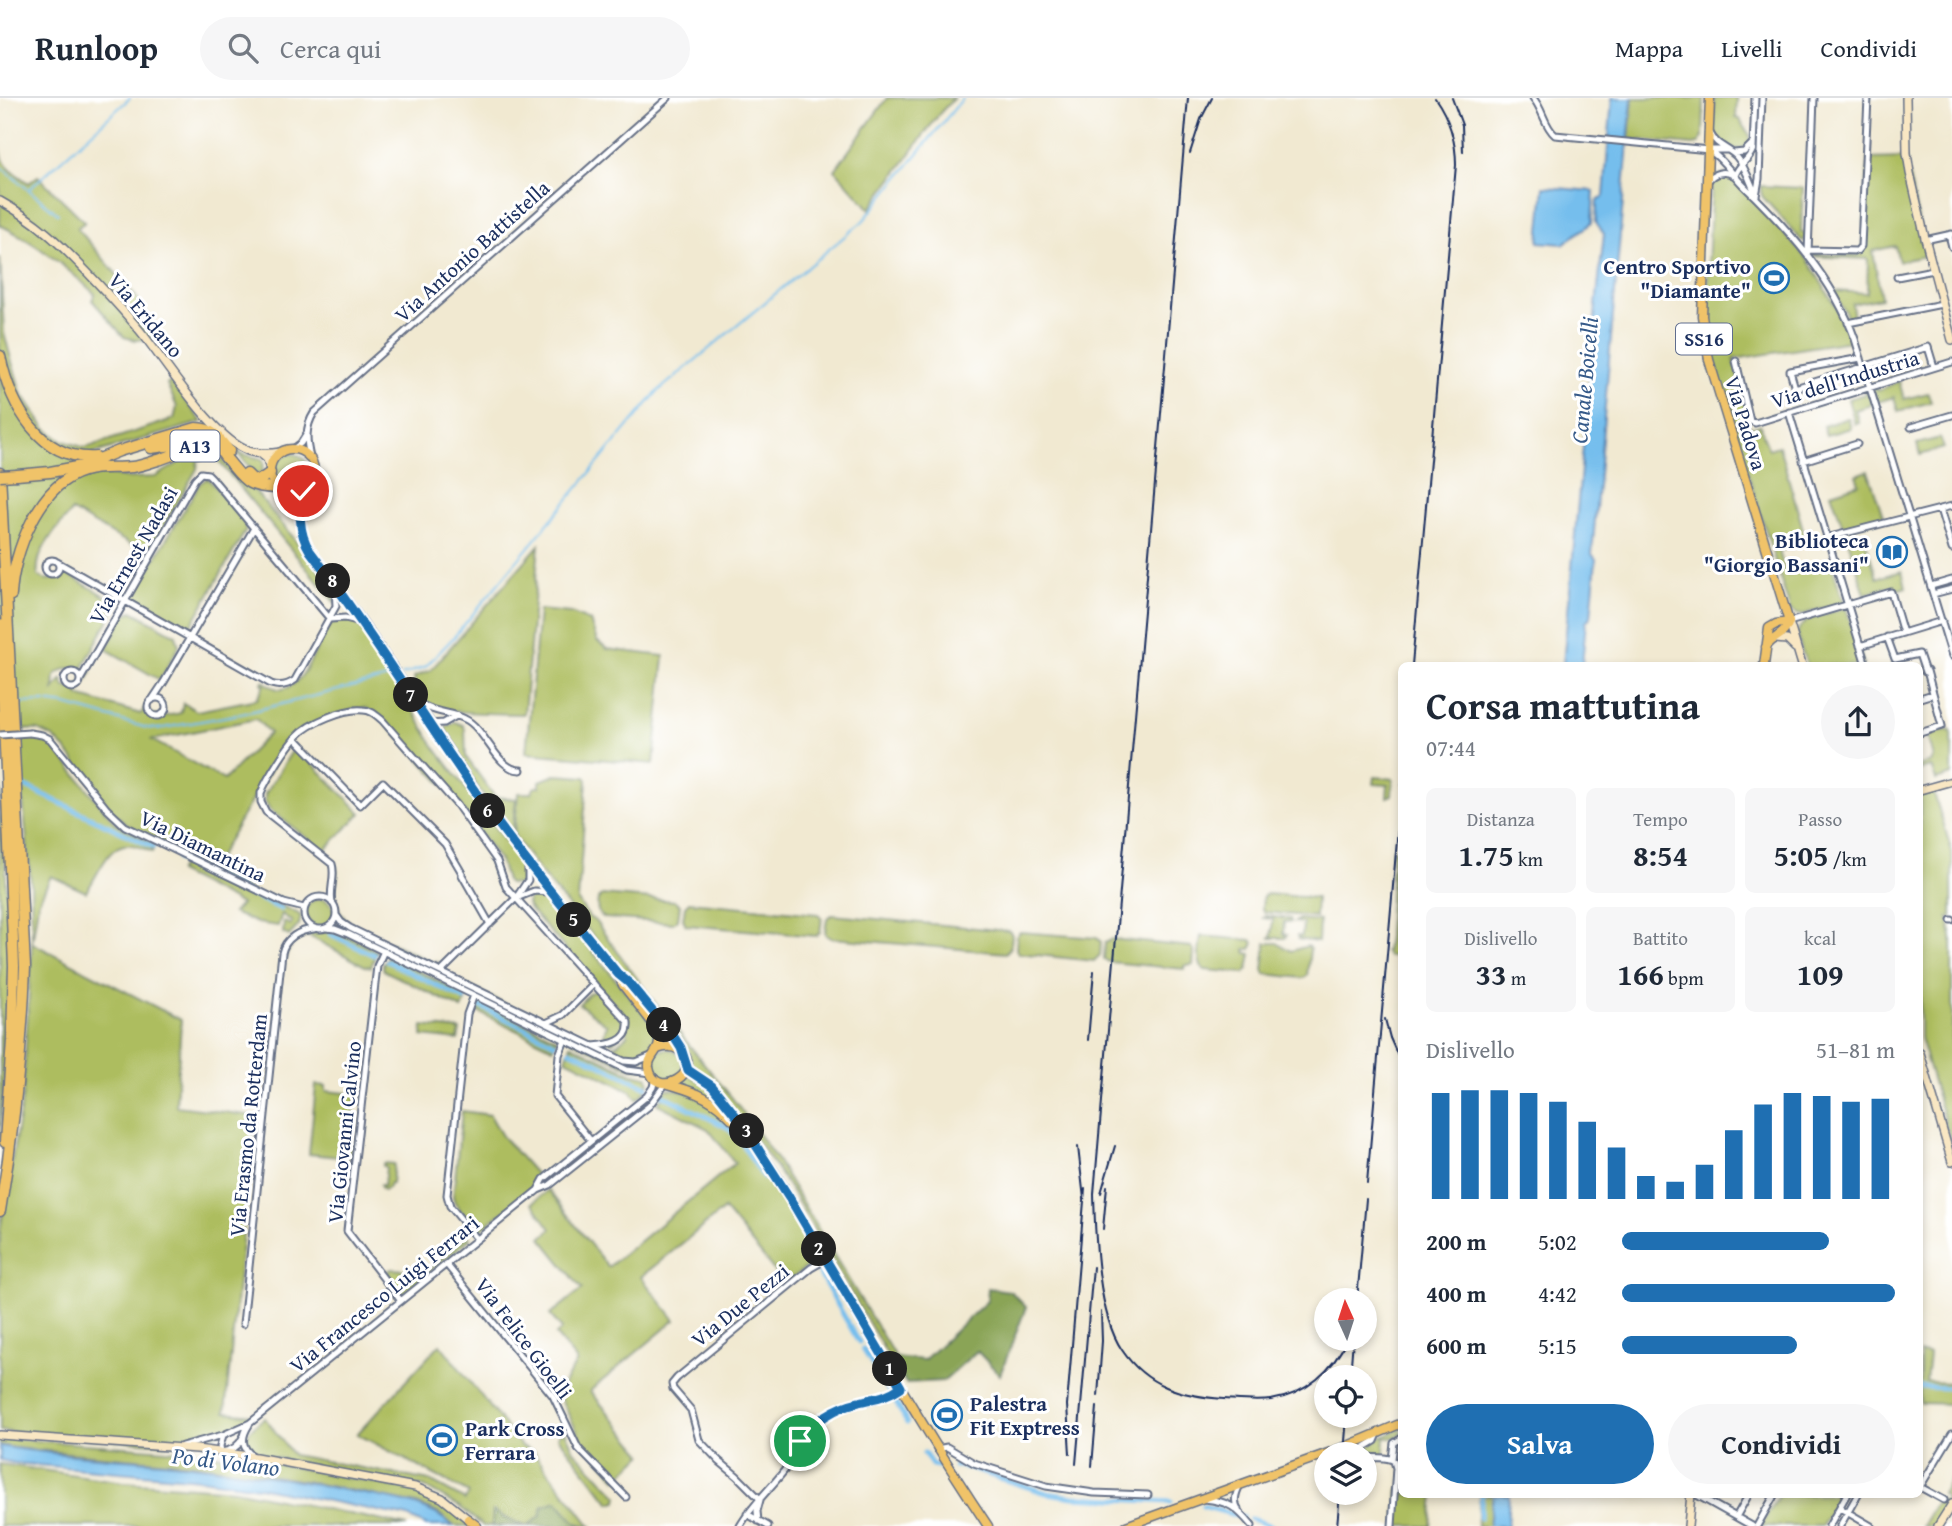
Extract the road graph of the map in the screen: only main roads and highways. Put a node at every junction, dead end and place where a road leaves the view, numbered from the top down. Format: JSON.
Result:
{"nodes":[{"id":1,"x":1710,"y":98,"type":"edge"},
{"id":2,"x":1906,"y":98,"type":"edge"},
{"id":3,"x":1,"y":202,"type":"edge"},
{"id":4,"x":1952,"y":340,"type":"edge"},
{"id":5,"x":0,"y":356,"type":"edge"},
{"id":6,"x":211,"y":444,"type":"junction"},
{"id":7,"x":281,"y":452,"type":"junction"},
{"id":8,"x":261,"y":454,"type":"junction"},
{"id":9,"x":107,"y":455,"type":"junction"},
{"id":10,"x":82,"y":466,"type":"junction"},
{"id":11,"x":97,"y":468,"type":"junction"},
{"id":12,"x":270,"y":471,"type":"junction"},
{"id":13,"x":0,"y":475,"type":"edge"},
{"id":14,"x":277,"y":488,"type":"junction"},
{"id":15,"x":306,"y":489,"type":"junction"},
{"id":16,"x":287,"y":493,"type":"junction"},
{"id":17,"x":300,"y":509,"type":"junction"},
{"id":18,"x":1778,"y":587,"type":"junction"},
{"id":19,"x":1789,"y":622,"type":"junction"},
{"id":20,"x":0,"y":625,"type":"edge"},
{"id":21,"x":1769,"y":628,"type":"junction"},
{"id":22,"x":0,"y":631,"type":"edge"},
{"id":23,"x":1,"y":636,"type":"edge"},
{"id":24,"x":1775,"y":639,"type":"junction"},
{"id":25,"x":1765,"y":650,"type":"junction"},
{"id":26,"x":1798,"y":652,"type":"junction"},
{"id":27,"x":1764,"y":662,"type":"edge"},
{"id":28,"x":1801,"y":662,"type":"edge"},
{"id":29,"x":11,"y":715,"type":"junction"},
{"id":30,"x":1952,"y":780,"type":"edge"},
{"id":31,"x":1923,"y":789,"type":"edge"},
{"id":32,"x":618,"y":974,"type":"junction"},
{"id":33,"x":682,"y":1052,"type":"junction"},
{"id":34,"x":654,"y":1053,"type":"junction"},
{"id":35,"x":1923,"y":1063,"type":"edge"},
{"id":36,"x":686,"y":1068,"type":"junction"},
{"id":37,"x":667,"y":1084,"type":"junction"},
{"id":38,"x":759,"y":1152,"type":"junction"},
{"id":39,"x":1952,"y":1162,"type":"edge"},
{"id":40,"x":0,"y":1172,"type":"edge"},
{"id":41,"x":0,"y":1211,"type":"edge"},
{"id":42,"x":1398,"y":1425,"type":"edge"},
{"id":43,"x":0,"y":1435,"type":"edge"},
{"id":44,"x":1692,"y":1498,"type":"edge"},
{"id":45,"x":1952,"y":1504,"type":"edge"},
{"id":46,"x":468,"y":1519,"type":"joint"},
{"id":47,"x":476,"y":1526,"type":"edge"},
{"id":48,"x":988,"y":1526,"type":"edge"},
{"id":49,"x":1126,"y":1526,"type":"edge"},
{"id":50,"x":1688,"y":1526,"type":"edge"},
{"id":51,"x":1938,"y":1526,"type":"edge"}],
"edges":[{"from":1,"to":18,"type":"main road","name":"Via Padova","number":"SS16"},
{"from":2,"to":4,"type":"main road"},
{"from":3,"to":8,"type":"main road","name":"Via Eridano"},
{"from":5,"to":9,"type":"highway","number":"A13"},
{"from":6,"to":10,"type":"highway","number":"A13"},
{"from":6,"to":11,"type":"highway","number":"A13"},
{"from":6,"to":14,"type":"highway","number":"A13"},
{"from":7,"to":8,"type":"main road"},
{"from":7,"to":12,"type":"main road"},
{"from":7,"to":15,"type":"main road"},
{"from":8,"to":12,"type":"main road"},
{"from":9,"to":10,"type":"highway","number":"A13"},
{"from":9,"to":12,"type":"highway","number":"A13"},
{"from":10,"to":11,"type":"highway","number":"A13"},
{"from":10,"to":13,"type":"highway","number":"A13","bridge":true},
{"from":11,"to":29,"type":"highway","number":"A13"},
{"from":12,"to":14,"type":"main road"},
{"from":13,"to":29,"type":"highway","number":"A13"},
{"from":14,"to":16,"type":"main road"},
{"from":15,"to":16,"type":"main road"},
{"from":15,"to":17,"type":"main road"},
{"from":16,"to":17,"type":"main road"},
{"from":17,"to":32,"type":"main road"},
{"from":18,"to":19,"type":"main road","name":"Via Padova","number":"SS16"},
{"from":18,"to":21,"type":"main road","name":"Via Padova"},
{"from":19,"to":21,"type":"main road"},
{"from":19,"to":24,"type":"main road"},
{"from":19,"to":26,"type":"main road","name":"Via Padova","number":"SS16"},
{"from":20,"to":23,"type":"highway"},
{"from":21,"to":25,"type":"main road","name":"Via Padova"},
{"from":22,"to":23,"type":"highway"},
{"from":23,"to":40,"type":"highway"},
{"from":24,"to":25,"type":"main road"},
{"from":24,"to":26,"type":"main road"},
{"from":25,"to":27,"type":"main road","name":"Via Padova"},
{"from":26,"to":28,"type":"main road","name":"Via Padova","number":"SS16"},
{"from":29,"to":41,"type":"highway","number":"A13"},
{"from":30,"to":31,"type":"main road"},
{"from":32,"to":33,"type":"main road"},
{"from":32,"to":34,"type":"main road"},
{"from":33,"to":34,"type":"main road"},
{"from":33,"to":36,"type":"main road"},
{"from":34,"to":37,"type":"main road"},
{"from":35,"to":39,"type":"main road"},
{"from":36,"to":37,"type":"main road"},
{"from":36,"to":38,"type":"main road"},
{"from":37,"to":38,"type":"main road"},
{"from":38,"to":48,"type":"main road"},
{"from":42,"to":49,"type":"main road"},
{"from":43,"to":46,"type":"main road"},
{"from":44,"to":50,"type":"main road"},
{"from":45,"to":51,"type":"main road"},
{"from":46,"to":47,"type":"main road"}]}
